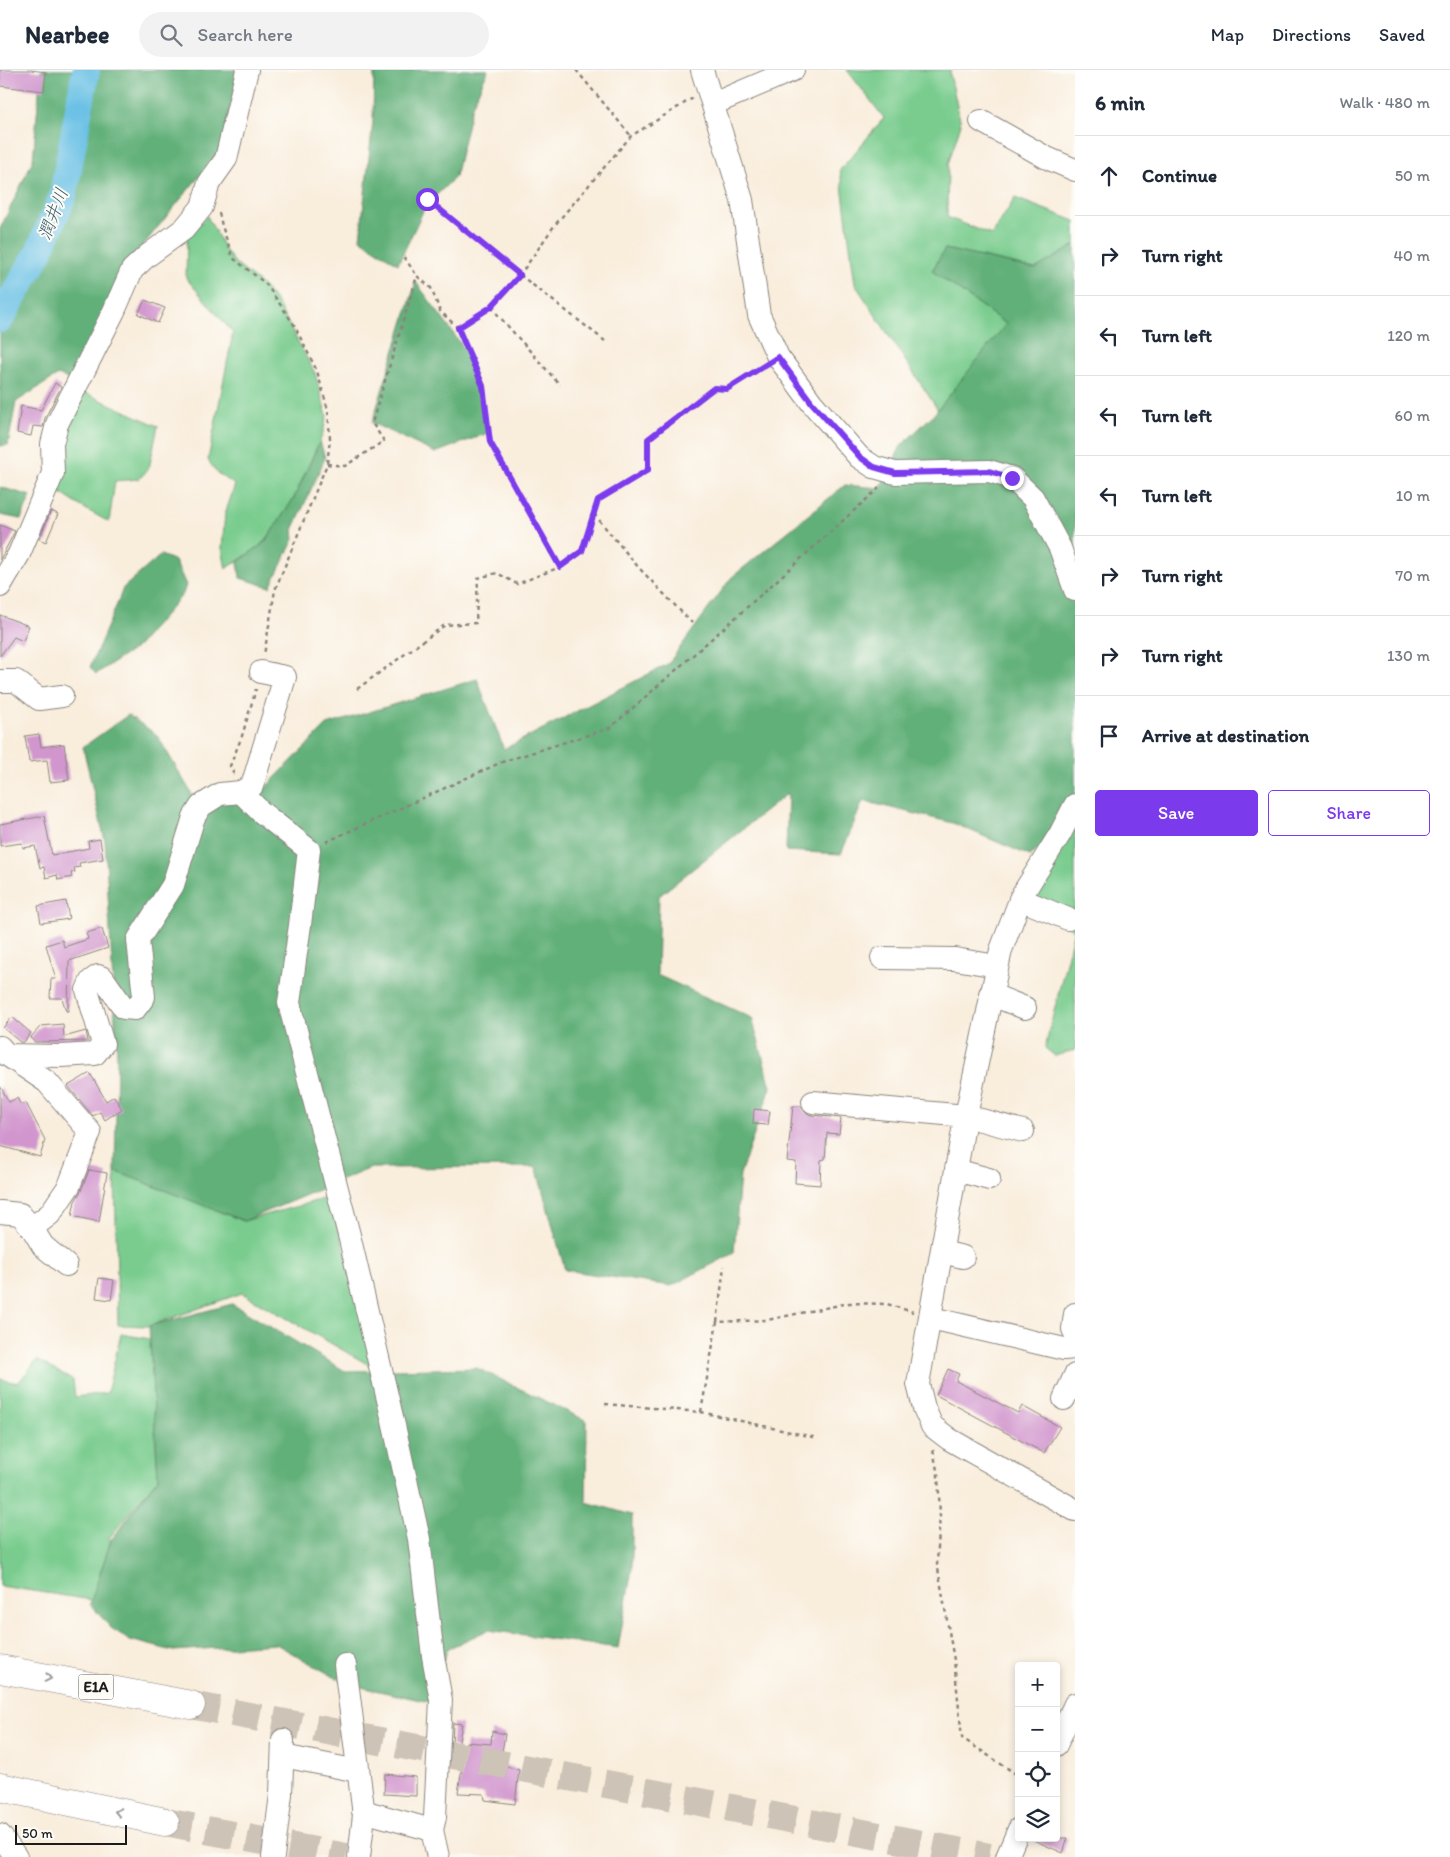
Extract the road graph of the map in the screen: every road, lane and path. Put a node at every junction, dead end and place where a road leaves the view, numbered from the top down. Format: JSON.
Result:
{"nodes":[{"id":1,"x":247,"y":70,"type":"edge"},
{"id":2,"x":576,"y":70,"type":"edge"},
{"id":3,"x":793,"y":70,"type":"edge"},
{"id":4,"x":708,"y":87,"type":"edge"},
{"id":5,"x":981,"y":121,"type":"dead end"},
{"id":6,"x":631,"y":136,"type":"junction"},
{"id":7,"x":1075,"y":170,"type":"edge"},
{"id":8,"x":427,"y":199,"type":"dead end"},
{"id":9,"x":219,"y":211,"type":"dead end"},
{"id":10,"x":404,"y":257,"type":"dead end"},
{"id":11,"x":520,"y":275,"type":"junction"},
{"id":12,"x":417,"y":276,"type":"junction"},
{"id":13,"x":491,"y":307,"type":"junction"},
{"id":14,"x":458,"y":328,"type":"junction"},
{"id":15,"x":605,"y":341,"type":"dead end"},
{"id":16,"x":778,"y":357,"type":"junction"},
{"id":17,"x":560,"y":385,"type":"dead end"},
{"id":18,"x":328,"y":464,"type":"junction"},
{"id":19,"x":895,"y":473,"type":"junction"},
{"id":20,"x":594,"y":514,"type":"junction"},
{"id":21,"x":560,"y":567,"type":"junction"},
{"id":22,"x":0,"y":586,"type":"edge"},
{"id":23,"x":1075,"y":590,"type":"edge"},
{"id":24,"x":692,"y":623,"type":"dead end"},
{"id":25,"x":261,"y":672,"type":"junction"},
{"id":26,"x":0,"y":681,"type":"edge"},
{"id":27,"x":357,"y":689,"type":"dead end"},
{"id":28,"x":62,"y":696,"type":"dead end"},
{"id":29,"x":242,"y":792,"type":"junction"},
{"id":30,"x":1075,"y":805,"type":"edge"},
{"id":31,"x":309,"y":850,"type":"junction"},
{"id":32,"x":1020,"y":899,"type":"junction"},
{"id":33,"x":1068,"y":919,"type":"dead end"},
{"id":34,"x":882,"y":958,"type":"dead end"},
{"id":35,"x":997,"y":966,"type":"junction"},
{"id":36,"x":990,"y":994,"type":"junction"},
{"id":37,"x":1024,"y":1008,"type":"dead end"},
{"id":38,"x":4,"y":1051,"type":"edge"},
{"id":39,"x":813,"y":1102,"type":"dead end"},
{"id":40,"x":966,"y":1116,"type":"junction"},
{"id":41,"x":1023,"y":1131,"type":"dead end"},
{"id":42,"x":956,"y":1170,"type":"junction"},
{"id":43,"x":989,"y":1180,"type":"dead end"},
{"id":44,"x":0,"y":1212,"type":"edge"},
{"id":45,"x":32,"y":1228,"type":"junction"},
{"id":46,"x":66,"y":1265,"type":"dead end"},
{"id":47,"x":724,"y":1266,"type":"dead end"},
{"id":48,"x":1075,"y":1314,"type":"edge"},
{"id":49,"x":931,"y":1318,"type":"junction"},
{"id":50,"x":717,"y":1322,"type":"junction"},
{"id":51,"x":1075,"y":1333,"type":"edge"},
{"id":52,"x":1075,"y":1348,"type":"edge"},
{"id":53,"x":1075,"y":1375,"type":"edge"},
{"id":54,"x":1064,"y":1399,"type":"dead end"},
{"id":55,"x":605,"y":1404,"type":"dead end"},
{"id":56,"x":701,"y":1412,"type":"junction"},
{"id":57,"x":932,"y":1426,"type":"junction"},
{"id":58,"x":817,"y":1438,"type":"dead end"},
{"id":59,"x":1075,"y":1510,"type":"edge"},
{"id":60,"x":345,"y":1666,"type":"dead end"},
{"id":61,"x":0,"y":1669,"type":"edge"},
{"id":62,"x":1075,"y":1704,"type":"edge"},
{"id":63,"x":191,"y":1706,"type":"tunnel mouth"},
{"id":64,"x":1060,"y":1736,"type":"edge"},
{"id":65,"x":358,"y":1771,"type":"junction"},
{"id":66,"x":1015,"y":1773,"type":"edge"},
{"id":67,"x":0,"y":1787,"type":"edge"},
{"id":68,"x":363,"y":1811,"type":"junction"},
{"id":69,"x":165,"y":1822,"type":"tunnel mouth"},
{"id":70,"x":432,"y":1830,"type":"junction"},
{"id":71,"x":0,"y":1835,"type":"edge"},
{"id":72,"x":1015,"y":1839,"type":"edge"},
{"id":73,"x":16,"y":1857,"type":"edge"},
{"id":74,"x":273,"y":1857,"type":"edge"},
{"id":75,"x":359,"y":1857,"type":"edge"},
{"id":76,"x":438,"y":1857,"type":"edge"},
{"id":77,"x":1007,"y":1857,"type":"edge"}],
"edges":[{"from":1,"to":22,"type":"street"},
{"from":2,"to":6,"type":"path"},
{"from":3,"to":4,"type":"street"},
{"from":4,"to":6,"type":"path"},
{"from":4,"to":16,"type":"street"},
{"from":5,"to":7,"type":"street"},
{"from":6,"to":11,"type":"path"},
{"from":8,"to":11,"type":"path"},
{"from":9,"to":18,"type":"path"},
{"from":10,"to":12,"type":"path"},
{"from":11,"to":13,"type":"path"},
{"from":11,"to":15,"type":"path"},
{"from":12,"to":14,"type":"path"},
{"from":12,"to":18,"type":"path"},
{"from":13,"to":14,"type":"path"},
{"from":13,"to":17,"type":"path"},
{"from":14,"to":21,"type":"path"},
{"from":16,"to":19,"type":"street"},
{"from":16,"to":20,"type":"path"},
{"from":18,"to":25,"type":"path"},
{"from":19,"to":23,"type":"street"},
{"from":19,"to":31,"type":"path"},
{"from":20,"to":21,"type":"path"},
{"from":20,"to":24,"type":"path"},
{"from":21,"to":27,"type":"path"},
{"from":25,"to":29,"type":"path"},
{"from":25,"to":29,"type":"street"},
{"from":26,"to":28,"type":"street"},
{"from":29,"to":31,"type":"street"},
{"from":29,"to":38,"type":"street"},
{"from":30,"to":32,"type":"street"},
{"from":31,"to":70,"type":"street"},
{"from":32,"to":33,"type":"street"},
{"from":32,"to":35,"type":"street"},
{"from":34,"to":35,"type":"street"},
{"from":35,"to":36,"type":"street"},
{"from":36,"to":37,"type":"street"},
{"from":36,"to":40,"type":"street"},
{"from":38,"to":45,"type":"street"},
{"from":39,"to":40,"type":"street"},
{"from":40,"to":41,"type":"street"},
{"from":40,"to":42,"type":"street"},
{"from":42,"to":43,"type":"street"},
{"from":42,"to":49,"type":"street"},
{"from":44,"to":45,"type":"street"},
{"from":45,"to":46,"type":"street"},
{"from":47,"to":50,"type":"path"},
{"from":48,"to":51,"type":"street"},
{"from":49,"to":50,"type":"path"},
{"from":49,"to":52,"type":"street"},
{"from":49,"to":57,"type":"street"},
{"from":50,"to":56,"type":"path"},
{"from":53,"to":54,"type":"street"},
{"from":55,"to":56,"type":"path"},
{"from":56,"to":58,"type":"path"},
{"from":57,"to":59,"type":"street"},
{"from":57,"to":66,"type":"path"},
{"from":60,"to":65,"type":"street"},
{"from":61,"to":63,"type":"highway","number":"E1A","one_way":true},
{"from":62,"to":64,"type":"street"},
{"from":65,"to":68,"type":"street"},
{"from":65,"to":74,"type":"street"},
{"from":69,"to":67,"type":"highway","one_way":true},
{"from":68,"to":70,"type":"street"},
{"from":68,"to":75,"type":"street"},
{"from":70,"to":76,"type":"street"},
{"from":71,"to":73,"type":"street"},
{"from":72,"to":77,"type":"street"}]}
